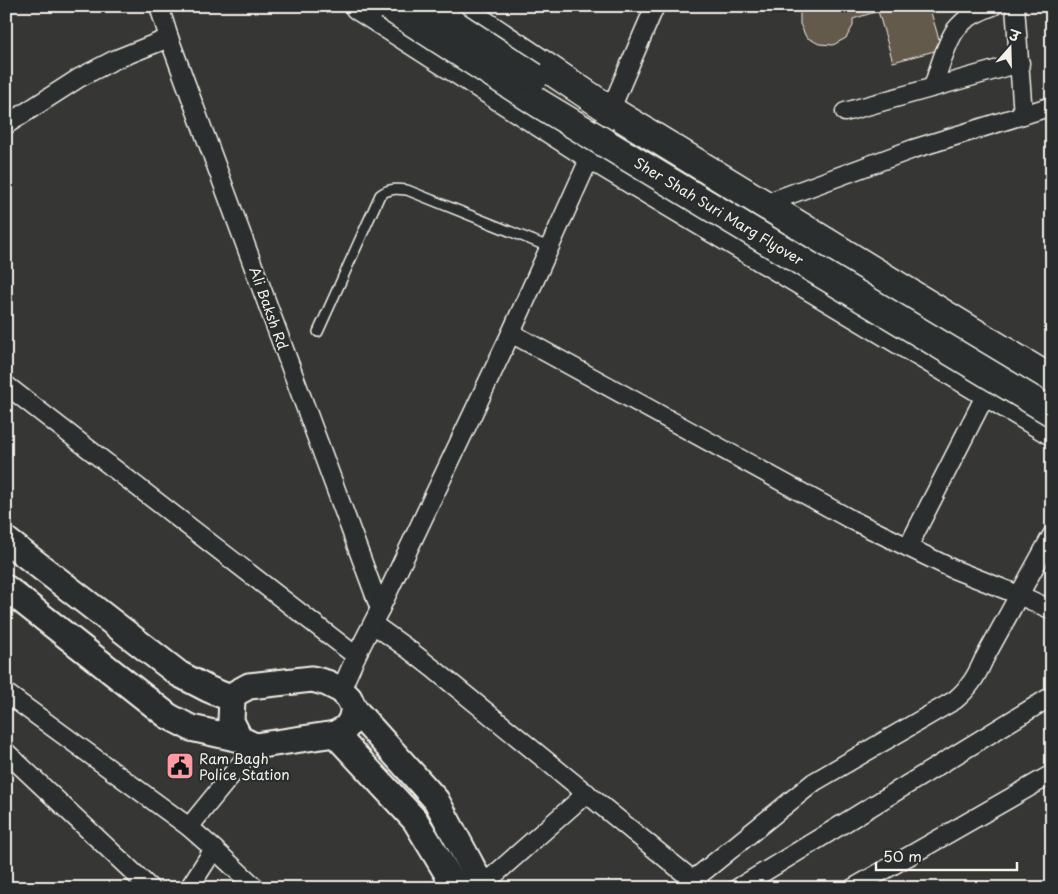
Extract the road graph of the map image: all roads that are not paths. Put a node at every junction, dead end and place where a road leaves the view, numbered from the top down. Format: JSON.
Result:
{"nodes":[{"id":1,"x":159,"y":6,"type":"edge"},
{"id":2,"x":359,"y":6,"type":"edge"},
{"id":3,"x":388,"y":6,"type":"edge"},
{"id":4,"x":426,"y":6,"type":"edge"},
{"id":5,"x":455,"y":6,"type":"edge"},
{"id":6,"x":655,"y":6,"type":"edge"},
{"id":7,"x":993,"y":6,"type":"edge"},
{"id":8,"x":1015,"y":6,"type":"edge"},
{"id":9,"x":169,"y":38,"type":"junction"},
{"id":10,"x":1020,"y":63,"type":"junction"},
{"id":11,"x":933,"y":87,"type":"junction"},
{"id":12,"x":1052,"y":106,"type":"edge"},
{"id":13,"x":610,"y":110,"type":"junction"},
{"id":14,"x":845,"y":112,"type":"dead end"},
{"id":15,"x":1023,"y":115,"type":"junction"},
{"id":16,"x":6,"y":125,"type":"edge"},
{"id":17,"x":591,"y":156,"type":"junction"},
{"id":18,"x":764,"y":204,"type":"junction"},
{"id":19,"x":549,"y":247,"type":"junction"},
{"id":20,"x":318,"y":332,"type":"dead end"},
{"id":21,"x":510,"y":333,"type":"junction"},
{"id":22,"x":1052,"y":380,"type":"edge"},
{"id":23,"x":6,"y":385,"type":"edge"},
{"id":24,"x":987,"y":392,"type":"junction"},
{"id":25,"x":1052,"y":393,"type":"edge"},
{"id":26,"x":1052,"y":412,"type":"edge"},
{"id":27,"x":1052,"y":431,"type":"edge"},
{"id":28,"x":1052,"y":535,"type":"edge"},
{"id":29,"x":6,"y":540,"type":"edge"},
{"id":30,"x":908,"y":547,"type":"junction"},
{"id":31,"x":6,"y":588,"type":"edge"},
{"id":32,"x":1019,"y":595,"type":"junction"},
{"id":33,"x":1052,"y":610,"type":"edge"},
{"id":34,"x":377,"y":617,"type":"junction"},
{"id":35,"x":356,"y":656,"type":"junction"},
{"id":36,"x":8,"y":695,"type":"edge"},
{"id":37,"x":1052,"y":696,"type":"edge"},
{"id":38,"x":232,"y":699,"type":"junction"},
{"id":39,"x":347,"y":699,"type":"junction"},
{"id":40,"x":334,"y":734,"type":"junction"},
{"id":41,"x":247,"y":742,"type":"junction"},
{"id":42,"x":6,"y":752,"type":"edge"},
{"id":43,"x":1052,"y":774,"type":"edge"},
{"id":44,"x":587,"y":794,"type":"junction"},
{"id":45,"x":189,"y":827,"type":"junction"},
{"id":46,"x":214,"y":849,"type":"junction"},
{"id":47,"x":464,"y":882,"type":"edge"},
{"id":48,"x":697,"y":884,"type":"edge"},
{"id":49,"x":150,"y":888,"type":"edge"},
{"id":50,"x":189,"y":888,"type":"edge"},
{"id":51,"x":256,"y":888,"type":"edge"},
{"id":52,"x":738,"y":888,"type":"edge"},
{"id":53,"x":853,"y":888,"type":"edge"}],
"edges":[{"from":1,"to":9,"type":"street","name":"Ali Baksh Rd"},
{"from":2,"to":17,"type":"highway"},
{"from":3,"to":26,"type":"highway","name":"Sher Shah Suri Marg Flyover","bridge":true},
{"from":4,"to":25,"type":"highway","name":"Sher Shah Suri Marg Flyover","bridge":true},
{"from":5,"to":13,"type":"highway"},
{"from":6,"to":13,"type":"street"},
{"from":7,"to":11,"type":"street"},
{"from":8,"to":10,"type":"street"},
{"from":9,"to":16,"type":"street"},
{"from":9,"to":34,"type":"street","name":"Ali Baksh Rd"},
{"from":10,"to":11,"type":"street"},
{"from":10,"to":15,"type":"street"},
{"from":11,"to":14,"type":"street"},
{"from":12,"to":15,"type":"street"},
{"from":13,"to":17,"type":"street"},
{"from":13,"to":18,"type":"highway"},
{"from":15,"to":18,"type":"street"},
{"from":17,"to":19,"type":"street"},
{"from":17,"to":24,"type":"highway"},
{"from":18,"to":22,"type":"highway"},
{"from":19,"to":20,"type":"lane"},
{"from":19,"to":21,"type":"street"},
{"from":21,"to":30,"type":"street"},
{"from":21,"to":34,"type":"street"},
{"from":23,"to":35,"type":"street"},
{"from":24,"to":27,"type":"highway"},
{"from":24,"to":30,"type":"street"},
{"from":28,"to":32,"type":"street"},
{"from":29,"to":38,"type":"main road"},
{"from":30,"to":32,"type":"street"},
{"from":31,"to":41,"type":"main road"},
{"from":32,"to":33,"type":"street"},
{"from":32,"to":48,"type":"street"},
{"from":34,"to":35,"type":"street"},
{"from":34,"to":44,"type":"street"},
{"from":35,"to":39,"type":"street"},
{"from":36,"to":45,"type":"street"},
{"from":37,"to":52,"type":"street"},
{"from":38,"to":39,"type":"main road"},
{"from":38,"to":41,"type":"main road"},
{"from":39,"to":40,"type":"main road"},
{"from":39,"to":47,"type":"main road"},
{"from":40,"to":41,"type":"main road"},
{"from":40,"to":47,"type":"main road"},
{"from":41,"to":45,"type":"street"},
{"from":42,"to":49,"type":"street"},
{"from":43,"to":53,"type":"street"},
{"from":44,"to":47,"type":"street"},
{"from":44,"to":48,"type":"street"},
{"from":45,"to":46,"type":"street"},
{"from":46,"to":50,"type":"street"},
{"from":46,"to":51,"type":"street"}]}
